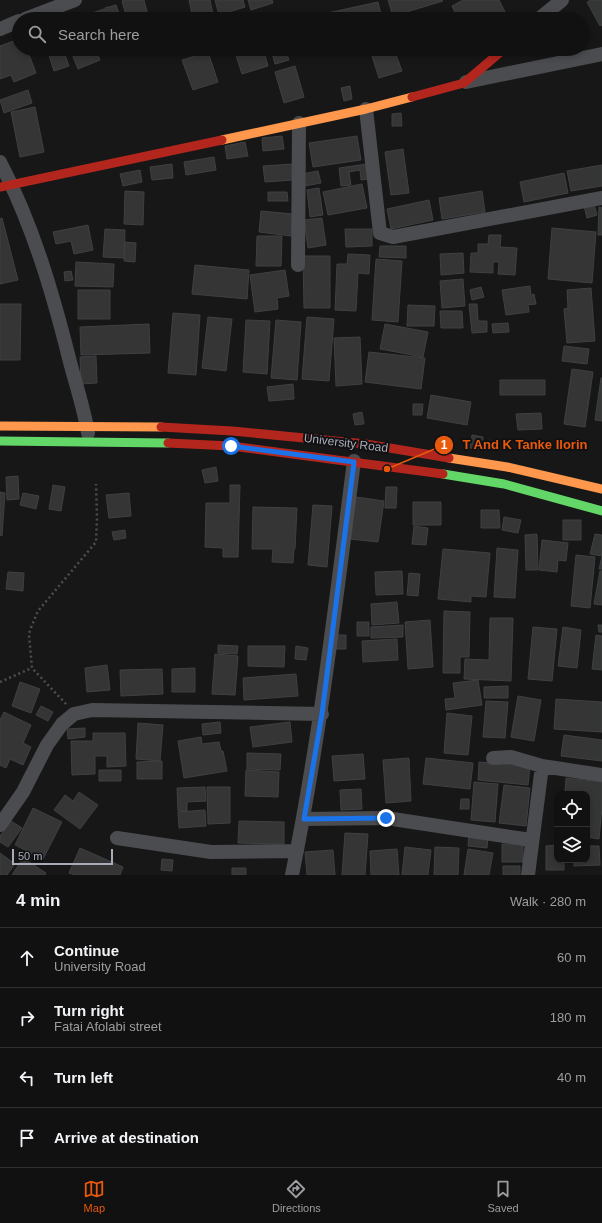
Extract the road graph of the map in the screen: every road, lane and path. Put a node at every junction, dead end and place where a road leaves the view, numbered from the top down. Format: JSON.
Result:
{"nodes":[{"id":1,"x":75,"y":0,"type":"edge"},
{"id":2,"x":562,"y":0,"type":"edge"},
{"id":3,"x":43,"y":12,"type":"edge"},
{"id":4,"x":547,"y":12,"type":"edge"},
{"id":5,"x":12,"y":24,"type":"edge"},
{"id":6,"x":0,"y":29,"type":"edge"},
{"id":7,"x":602,"y":54,"type":"edge"},
{"id":8,"x":496,"y":56,"type":"edge"},
{"id":9,"x":464,"y":83,"type":"junction"},
{"id":10,"x":366,"y":109,"type":"junction"},
{"id":11,"x":299,"y":123,"type":"junction"},
{"id":12,"x":0,"y":162,"type":"edge"},
{"id":13,"x":6,"y":185,"type":"edge"},
{"id":14,"x":602,"y":198,"type":"edge"},
{"id":15,"x":298,"y":265,"type":"dead end"},
{"id":16,"x":0,"y":426,"type":"edge"},
{"id":17,"x":86,"y":426,"type":"junction"},
{"id":18,"x":0,"y":441,"type":"edge"},
{"id":19,"x":89,"y":441,"type":"junction"},
{"id":20,"x":354,"y":462,"type":"junction"},
{"id":21,"x":96,"y":484,"type":"dead end"},
{"id":22,"x":602,"y":490,"type":"edge"},
{"id":23,"x":602,"y":512,"type":"edge"},
{"id":24,"x":32,"y":668,"type":"junction"},
{"id":25,"x":0,"y":682,"type":"edge"},
{"id":26,"x":74,"y":714,"type":"junction"},
{"id":27,"x":322,"y":714,"type":"junction"},
{"id":28,"x":493,"y":758,"type":"dead end"},
{"id":29,"x":542,"y":766,"type":"junction"},
{"id":30,"x":602,"y":775,"type":"edge"},
{"id":31,"x":304,"y":819,"type":"junction"},
{"id":32,"x":0,"y":825,"type":"edge"},
{"id":33,"x":117,"y":838,"type":"dead end"},
{"id":34,"x":531,"y":840,"type":"junction"},
{"id":35,"x":297,"y":851,"type":"junction"},
{"id":36,"x":292,"y":875,"type":"edge"},
{"id":37,"x":528,"y":875,"type":"edge"}],
"edges":[{"from":1,"to":3,"type":"street"},
{"from":2,"to":4,"type":"street"},
{"from":5,"to":6,"type":"street"},
{"from":7,"to":9,"type":"street"},
{"from":8,"to":9,"type":"main road"},
{"from":9,"to":10,"type":"main road"},
{"from":10,"to":11,"type":"main road"},
{"from":10,"to":14,"type":"street"},
{"from":11,"to":13,"type":"main road"},
{"from":11,"to":15,"type":"street"},
{"from":12,"to":13,"type":"street"},
{"from":13,"to":17,"type":"street"},
{"from":16,"to":17,"type":"main road","name":"University Road"},
{"from":17,"to":19,"type":"street"},
{"from":17,"to":22,"type":"main road","name":"University Road"},
{"from":18,"to":19,"type":"main road","name":"University Road"},
{"from":19,"to":20,"type":"main road","name":"University Road"},
{"from":20,"to":23,"type":"main road","name":"University Road"},
{"from":20,"to":27,"type":"street"},
{"from":21,"to":24,"type":"path"},
{"from":24,"to":25,"type":"path"},
{"from":24,"to":26,"type":"path"},
{"from":26,"to":27,"type":"street"},
{"from":26,"to":32,"type":"street"},
{"from":27,"to":31,"type":"street"},
{"from":28,"to":29,"type":"street"},
{"from":29,"to":30,"type":"street"},
{"from":29,"to":34,"type":"street"},
{"from":31,"to":34,"type":"street"},
{"from":31,"to":35,"type":"street"},
{"from":33,"to":35,"type":"street"},
{"from":34,"to":37,"type":"street"},
{"from":35,"to":36,"type":"street"}]}
